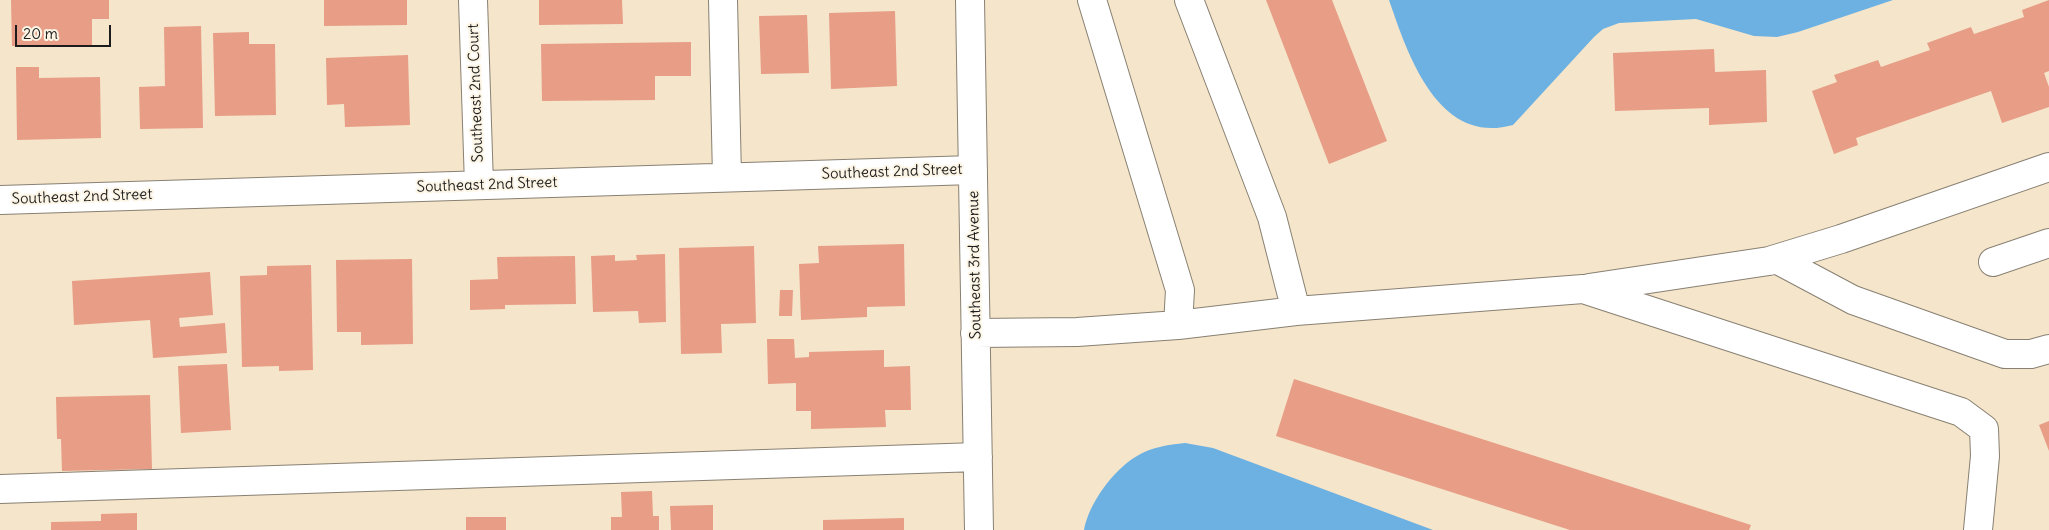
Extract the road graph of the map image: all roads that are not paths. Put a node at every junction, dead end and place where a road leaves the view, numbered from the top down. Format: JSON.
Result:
{"nodes":[{"id":1,"x":473,"y":0,"type":"edge"},
{"id":2,"x":723,"y":0,"type":"edge"},
{"id":3,"x":970,"y":0,"type":"edge"},
{"id":4,"x":1092,"y":0,"type":"edge"},
{"id":5,"x":1189,"y":0,"type":"edge"},
{"id":6,"x":2049,"y":167,"type":"edge"},
{"id":7,"x":974,"y":170,"type":"junction"},
{"id":8,"x":727,"y":177,"type":"junction"},
{"id":9,"x":479,"y":185,"type":"junction"},
{"id":10,"x":0,"y":200,"type":"edge"},
{"id":11,"x":2049,"y":243,"type":"edge"},
{"id":12,"x":1776,"y":258,"type":"junction"},
{"id":13,"x":1993,"y":262,"type":"dead end"},
{"id":14,"x":1582,"y":289,"type":"junction"},
{"id":15,"x":1296,"y":311,"type":"junction"},
{"id":16,"x":1178,"y":325,"type":"junction"},
{"id":17,"x":975,"y":333,"type":"junction"},
{"id":18,"x":2049,"y":348,"type":"edge"},
{"id":19,"x":978,"y":457,"type":"junction"},
{"id":20,"x":0,"y":489,"type":"edge"},
{"id":21,"x":979,"y":530,"type":"edge"},
{"id":22,"x":1978,"y":530,"type":"edge"}],
"edges":[{"from":1,"to":9,"type":"street","name":"Southeast 2nd Court"},
{"from":2,"to":8,"type":"street"},
{"from":3,"to":7,"type":"street","name":"Southeast 3rd Avenue"},
{"from":4,"to":16,"type":"street"},
{"from":5,"to":15,"type":"street"},
{"from":6,"to":12,"type":"street"},
{"from":7,"to":8,"type":"street","name":"Southeast 2nd Street"},
{"from":7,"to":17,"type":"street","name":"Southeast 3rd Avenue"},
{"from":8,"to":9,"type":"street","name":"Southeast 2nd Street"},
{"from":9,"to":10,"type":"street","name":"Southeast 2nd Street"},
{"from":11,"to":13,"type":"street"},
{"from":12,"to":14,"type":"street"},
{"from":12,"to":18,"type":"street"},
{"from":14,"to":15,"type":"street"},
{"from":14,"to":22,"type":"street"},
{"from":15,"to":16,"type":"street"},
{"from":16,"to":17,"type":"street"},
{"from":17,"to":19,"type":"street","name":"Southeast 3rd Avenue"},
{"from":19,"to":20,"type":"street"},
{"from":19,"to":21,"type":"street","name":"Southeast 3rd Avenue"}]}
